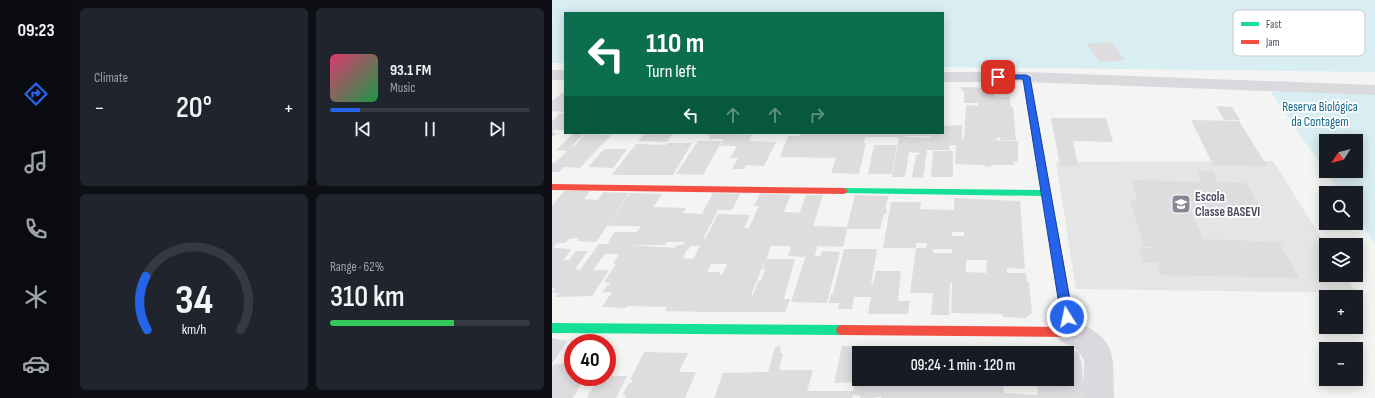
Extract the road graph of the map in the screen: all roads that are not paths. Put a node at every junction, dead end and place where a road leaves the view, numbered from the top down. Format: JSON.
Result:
{"nodes":[{"id":1,"x":552,"y":75,"type":"edge"},
{"id":2,"x":564,"y":75,"type":"edge"},
{"id":3,"x":944,"y":77,"type":"edge"},
{"id":4,"x":1026,"y":77,"type":"junction"},
{"id":5,"x":1375,"y":90,"type":"edge"},
{"id":6,"x":552,"y":187,"type":"edge"},
{"id":7,"x":1046,"y":193,"type":"junction"},
{"id":8,"x":552,"y":328,"type":"edge"},
{"id":9,"x":1070,"y":332,"type":"junction"},
{"id":10,"x":1099,"y":398,"type":"edge"}],
"edges":[{"from":1,"to":2,"type":"street"},
{"from":3,"to":4,"type":"street"},
{"from":4,"to":5,"type":"street"},
{"from":4,"to":7,"type":"street"},
{"from":6,"to":7,"type":"street"},
{"from":7,"to":9,"type":"street"},
{"from":8,"to":9,"type":"street"},
{"from":9,"to":10,"type":"street"}]}
